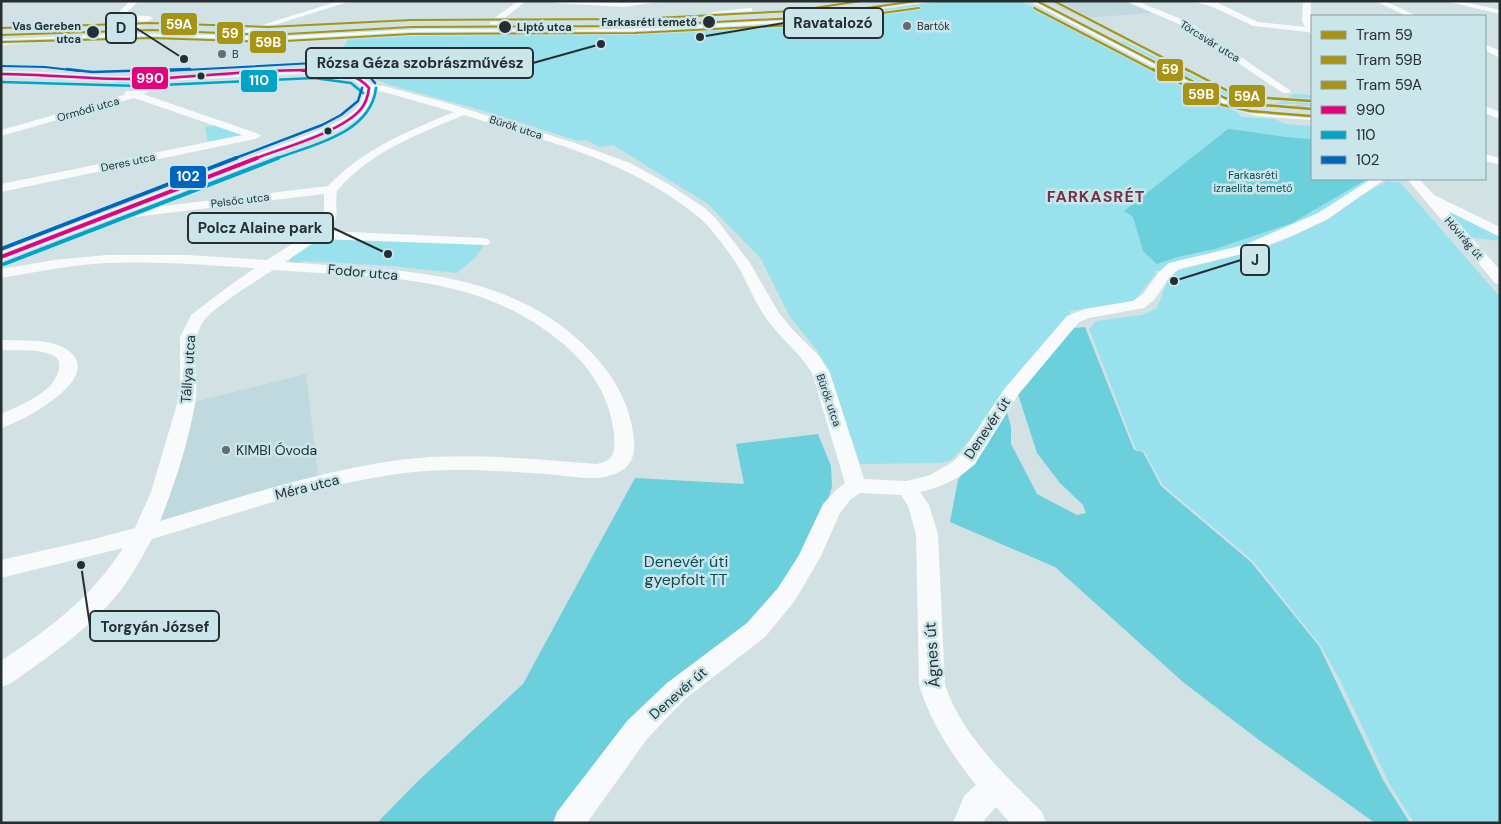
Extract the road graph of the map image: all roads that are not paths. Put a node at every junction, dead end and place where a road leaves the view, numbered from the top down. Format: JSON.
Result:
{"nodes":[{"id":1,"x":135,"y":1,"type":"edge"},
{"id":2,"x":348,"y":1,"type":"edge"},
{"id":3,"x":523,"y":1,"type":"edge"},
{"id":4,"x":557,"y":1,"type":"edge"},
{"id":5,"x":663,"y":1,"type":"edge"},
{"id":6,"x":930,"y":1,"type":"edge"},
{"id":7,"x":1032,"y":1,"type":"edge"},
{"id":8,"x":1129,"y":1,"type":"edge"},
{"id":9,"x":1195,"y":1,"type":"edge"},
{"id":10,"x":1307,"y":1,"type":"edge"},
{"id":11,"x":1378,"y":1,"type":"edge"},
{"id":12,"x":1448,"y":1,"type":"edge"},
{"id":13,"x":735,"y":4,"type":"dead end"},
{"id":14,"x":850,"y":5,"type":"dead end"},
{"id":15,"x":749,"y":10,"type":"junction"},
{"id":16,"x":864,"y":10,"type":"junction"},
{"id":17,"x":1500,"y":12,"type":"edge"},
{"id":18,"x":702,"y":15,"type":"dead end"},
{"id":19,"x":1411,"y":15,"type":"edge"},
{"id":20,"x":633,"y":22,"type":"dead end"},
{"id":21,"x":772,"y":22,"type":"junction"},
{"id":22,"x":493,"y":23,"type":"junction"},
{"id":23,"x":153,"y":27,"type":"dead end"},
{"id":24,"x":133,"y":28,"type":"junction"},
{"id":25,"x":198,"y":28,"type":"dead end"},
{"id":26,"x":1311,"y":30,"type":"edge"},
{"id":27,"x":1106,"y":31,"type":"dead end"},
{"id":28,"x":1311,"y":31,"type":"edge"},
{"id":29,"x":11,"y":32,"type":"dead end"},
{"id":30,"x":247,"y":32,"type":"junction"},
{"id":31,"x":90,"y":38,"type":"junction"},
{"id":32,"x":212,"y":39,"type":"junction"},
{"id":33,"x":1,"y":42,"type":"edge"},
{"id":34,"x":1486,"y":48,"type":"edge"},
{"id":35,"x":1500,"y":55,"type":"edge"},
{"id":36,"x":1,"y":74,"type":"edge"},
{"id":37,"x":172,"y":79,"type":"junction"},
{"id":38,"x":119,"y":87,"type":"dead end"},
{"id":39,"x":370,"y":88,"type":"junction"},
{"id":40,"x":1286,"y":91,"type":"dead end"},
{"id":41,"x":133,"y":96,"type":"junction"},
{"id":42,"x":1230,"y":103,"type":"junction"},
{"id":43,"x":1486,"y":109,"type":"edge"},
{"id":44,"x":464,"y":111,"type":"junction"},
{"id":45,"x":1500,"y":116,"type":"edge"},
{"id":46,"x":1311,"y":117,"type":"edge"},
{"id":47,"x":1,"y":134,"type":"edge"},
{"id":48,"x":255,"y":136,"type":"junction"},
{"id":49,"x":286,"y":147,"type":"junction"},
{"id":50,"x":1486,"y":158,"type":"edge"},
{"id":51,"x":1500,"y":162,"type":"edge"},
{"id":52,"x":1378,"y":180,"type":"edge"},
{"id":53,"x":1412,"y":180,"type":"edge"},
{"id":54,"x":1,"y":188,"type":"edge"},
{"id":55,"x":332,"y":189,"type":"junction"},
{"id":56,"x":1427,"y":196,"type":"junction"},
{"id":57,"x":118,"y":212,"type":"junction"},
{"id":58,"x":1500,"y":233,"type":"edge"},
{"id":59,"x":316,"y":235,"type":"junction"},
{"id":60,"x":483,"y":242,"type":"dead end"},
{"id":61,"x":1,"y":257,"type":"edge"},
{"id":62,"x":272,"y":266,"type":"junction"},
{"id":63,"x":1,"y":274,"type":"edge"},
{"id":64,"x":1500,"y":280,"type":"edge"},
{"id":65,"x":1,"y":345,"type":"edge"},
{"id":66,"x":1,"y":422,"type":"edge"},
{"id":67,"x":620,"y":463,"type":"joint"},
{"id":68,"x":856,"y":486,"type":"junction"},
{"id":69,"x":906,"y":488,"type":"junction"},
{"id":70,"x":143,"y":535,"type":"junction"},
{"id":71,"x":1,"y":569,"type":"edge"},
{"id":72,"x":1,"y":676,"type":"edge"},
{"id":73,"x":996,"y":786,"type":"junction"},
{"id":74,"x":568,"y":823,"type":"edge"},
{"id":75,"x":968,"y":823,"type":"edge"},
{"id":76,"x":1031,"y":823,"type":"edge"}],
"edges":[{"from":1,"to":24,"type":"street"},
{"from":2,"to":30,"type":"street"},
{"from":3,"to":22,"type":"street"},
{"from":4,"to":5,"type":"street"},
{"from":6,"to":16,"type":"street"},
{"from":7,"to":42,"type":"street"},
{"from":8,"to":40,"type":"street","name":"Törcsvár utca"},
{"from":9,"to":28,"type":"street"},
{"from":10,"to":26,"type":"street"},
{"from":11,"to":19,"type":"street"},
{"from":12,"to":17,"type":"street"},
{"from":13,"to":15,"type":"street"},
{"from":14,"to":16,"type":"street"},
{"from":15,"to":18,"type":"street"},
{"from":15,"to":21,"type":"street"},
{"from":16,"to":21,"type":"street"},
{"from":20,"to":22,"type":"street"},
{"from":21,"to":32,"type":"street"},
{"from":22,"to":30,"type":"street"},
{"from":23,"to":24,"type":"street"},
{"from":24,"to":29,"type":"street"},
{"from":24,"to":31,"type":"street"},
{"from":25,"to":30,"type":"street"},
{"from":27,"to":42,"type":"street"},
{"from":30,"to":32,"type":"street"},
{"from":31,"to":32,"type":"street"},
{"from":31,"to":33,"type":"street"},
{"from":34,"to":35,"type":"street"},
{"from":36,"to":37,"type":"street","name":"Bürök utca"},
{"from":37,"to":39,"type":"street","name":"Bürök utca"},
{"from":37,"to":41,"type":"street","name":"Ormódi utca"},
{"from":38,"to":41,"type":"street"},
{"from":39,"to":44,"type":"street","name":"Bürök utca"},
{"from":39,"to":49,"type":"street"},
{"from":41,"to":47,"type":"street","name":"Ormódi utca"},
{"from":41,"to":48,"type":"street"},
{"from":42,"to":46,"type":"street"},
{"from":43,"to":45,"type":"street"},
{"from":44,"to":55,"type":"street"},
{"from":44,"to":68,"type":"street","name":"Bürök utca"},
{"from":48,"to":49,"type":"street"},
{"from":48,"to":54,"type":"street","name":"Deres utca"},
{"from":49,"to":57,"type":"street"},
{"from":50,"to":51,"type":"street"},
{"from":52,"to":69,"type":"street","name":"Denevér út"},
{"from":53,"to":56,"type":"street"},
{"from":55,"to":57,"type":"street","name":"Pelsőc utca"},
{"from":55,"to":59,"type":"street","name":"Tállya utca"},
{"from":56,"to":58,"type":"street"},
{"from":56,"to":64,"type":"street","name":"Hóvirág út"},
{"from":57,"to":61,"type":"street"},
{"from":59,"to":60,"type":"street"},
{"from":59,"to":62,"type":"street","name":"Tállya utca"},
{"from":62,"to":63,"type":"street","name":"Fodor utca"},
{"from":62,"to":67,"type":"street","name":"Fodor utca"},
{"from":62,"to":70,"type":"street","name":"Tállya utca"},
{"from":65,"to":66,"type":"street"},
{"from":67,"to":70,"type":"street","name":"Méra utca"},
{"from":68,"to":69,"type":"street","name":"Denevér út"},
{"from":68,"to":74,"type":"street","name":"Denevér út"},
{"from":69,"to":73,"type":"street","name":"Ágnes út"},
{"from":70,"to":71,"type":"street","name":"Méra utca"},
{"from":70,"to":72,"type":"street","name":"Tállya utca"},
{"from":73,"to":75,"type":"street"},
{"from":73,"to":76,"type":"street","name":"Ágnes út"}]}
